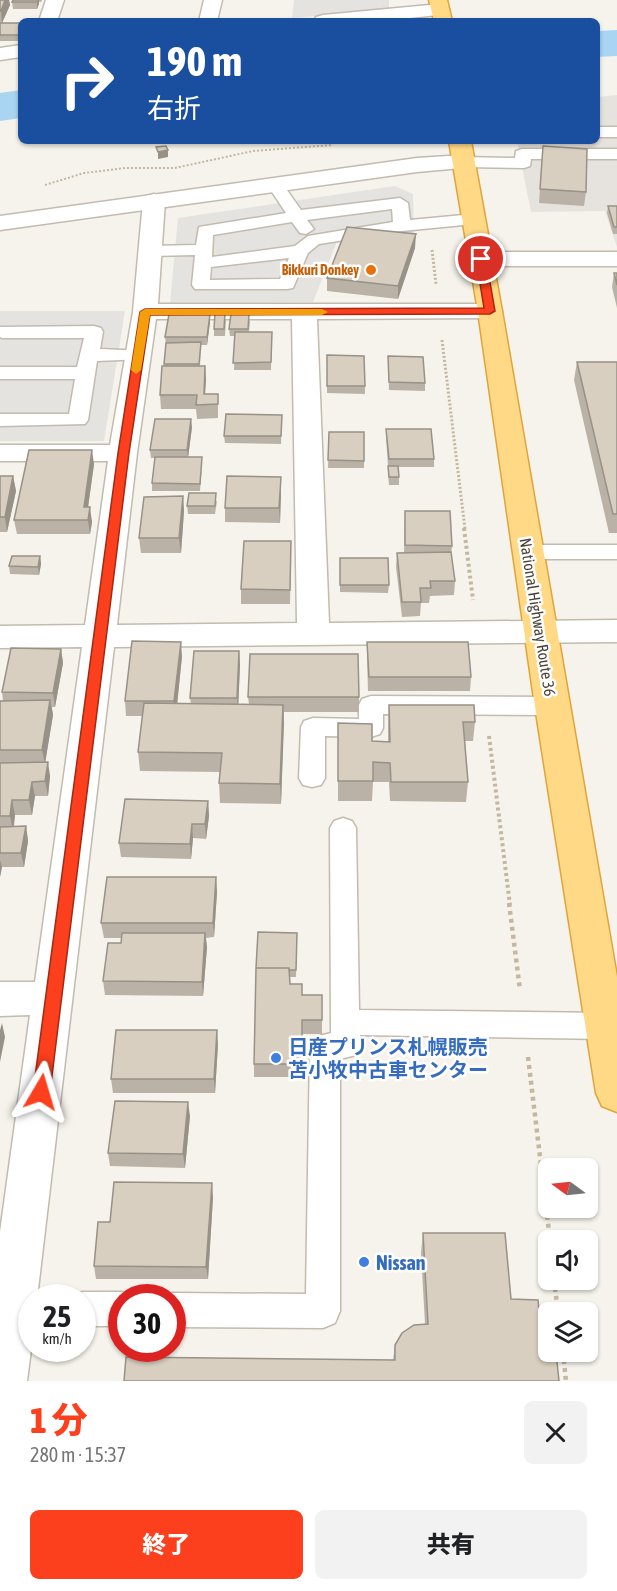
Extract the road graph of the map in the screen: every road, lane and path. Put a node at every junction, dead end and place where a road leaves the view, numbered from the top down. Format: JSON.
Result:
{"nodes":[{"id":1,"x":56,"y":0,"type":"edge"},
{"id":2,"x":213,"y":0,"type":"edge"},
{"id":3,"x":440,"y":10,"type":"edge"},
{"id":4,"x":49,"y":18,"type":"edge"},
{"id":5,"x":208,"y":18,"type":"edge"},
{"id":6,"x":354,"y":18,"type":"edge"},
{"id":7,"x":18,"y":51,"type":"edge"},
{"id":8,"x":0,"y":54,"type":"edge"},
{"id":9,"x":600,"y":132,"type":"edge"},
{"id":10,"x":617,"y":132,"type":"edge"},
{"id":11,"x":337,"y":145,"type":"dead end"},
{"id":12,"x":520,"y":148,"type":"edge"},
{"id":13,"x":462,"y":151,"type":"edge"},
{"id":14,"x":617,"y":154,"type":"edge"},
{"id":15,"x":276,"y":186,"type":"junction"},
{"id":16,"x":37,"y":188,"type":"dead end"},
{"id":17,"x":154,"y":201,"type":"junction"},
{"id":18,"x":296,"y":216,"type":"junction"},
{"id":19,"x":474,"y":219,"type":"junction"},
{"id":20,"x":0,"y":223,"type":"edge"},
{"id":21,"x":429,"y":223,"type":"junction"},
{"id":22,"x":402,"y":226,"type":"junction"},
{"id":23,"x":307,"y":246,"type":"junction"},
{"id":24,"x":150,"y":251,"type":"junction"},
{"id":25,"x":204,"y":257,"type":"junction"},
{"id":26,"x":481,"y":259,"type":"junction"},
{"id":27,"x":617,"y":260,"type":"edge"},
{"id":28,"x":439,"y":311,"type":"junction"},
{"id":29,"x":490,"y":311,"type":"junction"},
{"id":30,"x":145,"y":312,"type":"junction"},
{"id":31,"x":304,"y":312,"type":"junction"},
{"id":32,"x":2,"y":332,"type":"dead end"},
{"id":33,"x":138,"y":355,"type":"junction"},
{"id":34,"x":88,"y":364,"type":"junction"},
{"id":35,"x":0,"y":373,"type":"edge"},
{"id":36,"x":0,"y":420,"type":"edge"},
{"id":37,"x":0,"y":453,"type":"edge"},
{"id":38,"x":123,"y":453,"type":"junction"},
{"id":39,"x":528,"y":552,"type":"junction"},
{"id":40,"x":617,"y":552,"type":"edge"},
{"id":41,"x":476,"y":631,"type":"junction"},
{"id":42,"x":541,"y":631,"type":"junction"},
{"id":43,"x":617,"y":631,"type":"edge"},
{"id":44,"x":313,"y":633,"type":"junction"},
{"id":45,"x":0,"y":637,"type":"edge"},
{"id":46,"x":100,"y":637,"type":"junction"},
{"id":47,"x":485,"y":706,"type":"junction"},
{"id":48,"x":552,"y":706,"type":"junction"},
{"id":49,"x":312,"y":778,"type":"dead end"},
{"id":50,"x":343,"y":828,"type":"dead end"},
{"id":51,"x":53,"y":998,"type":"junction"},
{"id":52,"x":0,"y":999,"type":"edge"},
{"id":53,"x":608,"y":1003,"type":"edge"},
{"id":54,"x":345,"y":1022,"type":"junction"},
{"id":55,"x":524,"y":1025,"type":"junction"},
{"id":56,"x":617,"y":1092,"type":"edge"},
{"id":57,"x":549,"y":1230,"type":"edge"},
{"id":58,"x":10,"y":1257,"type":"edge"},
{"id":59,"x":18,"y":1291,"type":"edge"},
{"id":60,"x":186,"y":1310,"type":"edge"},
{"id":61,"x":18,"y":1323,"type":"edge"},
{"id":62,"x":564,"y":1362,"type":"edge"},
{"id":63,"x":3,"y":1381,"type":"edge"},
{"id":64,"x":566,"y":1381,"type":"edge"}],
"edges":[{"from":1,"to":4,"type":"street"},
{"from":2,"to":5,"type":"street"},
{"from":3,"to":6,"type":"street"},
{"from":7,"to":8,"type":"street"},
{"from":9,"to":10,"type":"lane"},
{"from":11,"to":16,"type":"path"},
{"from":12,"to":13,"type":"lane"},
{"from":12,"to":14,"type":"lane"},
{"from":13,"to":15,"type":"street"},
{"from":13,"to":19,"type":"highway","name":"National Highway Route 36"},
{"from":15,"to":17,"type":"street"},
{"from":15,"to":18,"type":"lane"},
{"from":17,"to":20,"type":"street"},
{"from":17,"to":24,"type":"street"},
{"from":18,"to":22,"type":"lane"},
{"from":18,"to":23,"type":"lane"},
{"from":18,"to":25,"type":"lane"},
{"from":19,"to":21,"type":"lane"},
{"from":19,"to":26,"type":"highway","name":"National Highway Route 36"},
{"from":21,"to":22,"type":"lane"},
{"from":21,"to":28,"type":"path"},
{"from":22,"to":23,"type":"lane"},
{"from":23,"to":25,"type":"lane"},
{"from":23,"to":25,"type":"lane"},
{"from":24,"to":25,"type":"lane"},
{"from":24,"to":30,"type":"street"},
{"from":26,"to":27,"type":"street"},
{"from":26,"to":29,"type":"highway","name":"National Highway Route 36"},
{"from":28,"to":29,"type":"street"},
{"from":28,"to":31,"type":"street"},
{"from":28,"to":41,"type":"path"},
{"from":29,"to":39,"type":"highway","name":"National Highway Route 36"},
{"from":30,"to":31,"type":"street"},
{"from":30,"to":33,"type":"street"},
{"from":31,"to":44,"type":"street"},
{"from":32,"to":34,"type":"lane"},
{"from":33,"to":34,"type":"lane"},
{"from":33,"to":38,"type":"street"},
{"from":34,"to":35,"type":"lane"},
{"from":34,"to":36,"type":"lane"},
{"from":37,"to":38,"type":"street"},
{"from":38,"to":46,"type":"street"},
{"from":39,"to":40,"type":"lane"},
{"from":39,"to":42,"type":"highway","name":"National Highway Route 36"},
{"from":41,"to":42,"type":"street"},
{"from":41,"to":44,"type":"street"},
{"from":42,"to":43,"type":"street"},
{"from":42,"to":48,"type":"highway","name":"National Highway Route 36"},
{"from":44,"to":46,"type":"street"},
{"from":45,"to":46,"type":"street"},
{"from":46,"to":51,"type":"street"},
{"from":47,"to":48,"type":"lane"},
{"from":47,"to":49,"type":"lane"},
{"from":47,"to":55,"type":"path"},
{"from":48,"to":53,"type":"highway","name":"National Highway Route 36"},
{"from":50,"to":54,"type":"lane"},
{"from":51,"to":52,"type":"street"},
{"from":51,"to":58,"type":"street"},
{"from":53,"to":55,"type":"lane"},
{"from":53,"to":56,"type":"highway","name":"National Highway Route 36"},
{"from":54,"to":55,"type":"lane"},
{"from":54,"to":60,"type":"lane"},
{"from":55,"to":57,"type":"path"},
{"from":58,"to":59,"type":"street"},
{"from":61,"to":63,"type":"street"},
{"from":62,"to":64,"type":"path"}]}
